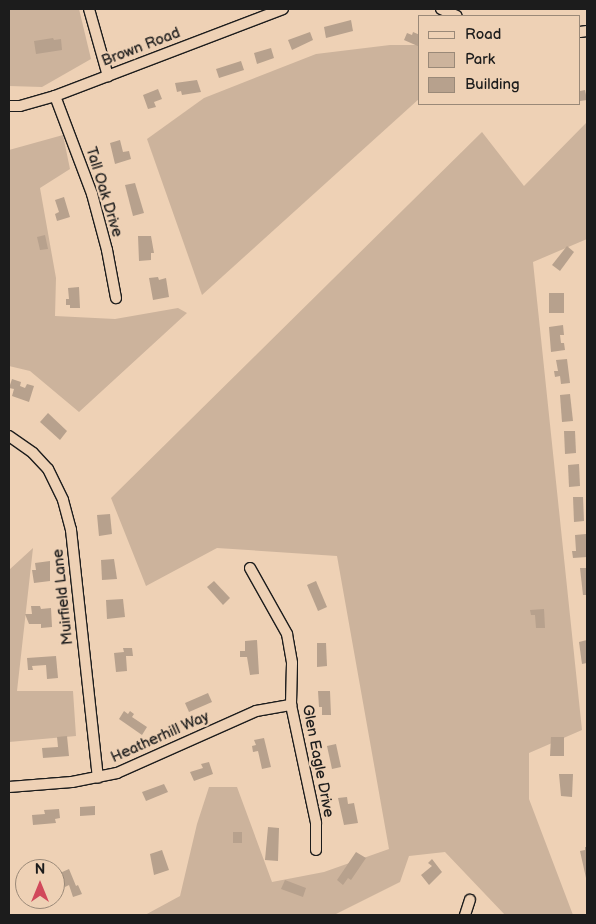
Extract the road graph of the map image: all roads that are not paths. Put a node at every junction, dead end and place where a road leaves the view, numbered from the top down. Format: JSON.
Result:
{"nodes":[{"id":1,"x":89,"y":9,"type":"edge"},
{"id":2,"x":283,"y":9,"type":"edge"},
{"id":3,"x":442,"y":9,"type":"edge"},
{"id":4,"x":455,"y":15,"type":"edge"},
{"id":5,"x":108,"y":76,"type":"junction"},
{"id":6,"x":55,"y":96,"type":"junction"},
{"id":7,"x":9,"y":106,"type":"edge"},
{"id":8,"x":116,"y":298,"type":"dead end"},
{"id":9,"x":9,"y":436,"type":"edge"},
{"id":10,"x":250,"y":568,"type":"dead end"},
{"id":11,"x":291,"y":705,"type":"junction"},
{"id":12,"x":98,"y":778,"type":"junction"},
{"id":13,"x":9,"y":787,"type":"edge"},
{"id":14,"x":316,"y":850,"type":"dead end"},
{"id":15,"x":470,"y":900,"type":"dead end"},
{"id":16,"x":465,"y":915,"type":"edge"}],
"edges":[{"from":1,"to":5,"type":"street"},
{"from":2,"to":5,"type":"street","name":"Brown Road"},
{"from":3,"to":4,"type":"street"},
{"from":5,"to":6,"type":"street","name":"Brown Road"},
{"from":6,"to":7,"type":"street","name":"Brown Road"},
{"from":6,"to":8,"type":"street","name":"Tall Oak Drive"},
{"from":9,"to":12,"type":"street","name":"Muirfield Lane"},
{"from":10,"to":11,"type":"street","name":"Glen Eagle Drive"},
{"from":11,"to":12,"type":"street","name":"Heatherhill Way"},
{"from":11,"to":14,"type":"street","name":"Glen Eagle Drive"},
{"from":12,"to":13,"type":"street","name":"Heatherhill Way"},
{"from":15,"to":16,"type":"street"}]}
